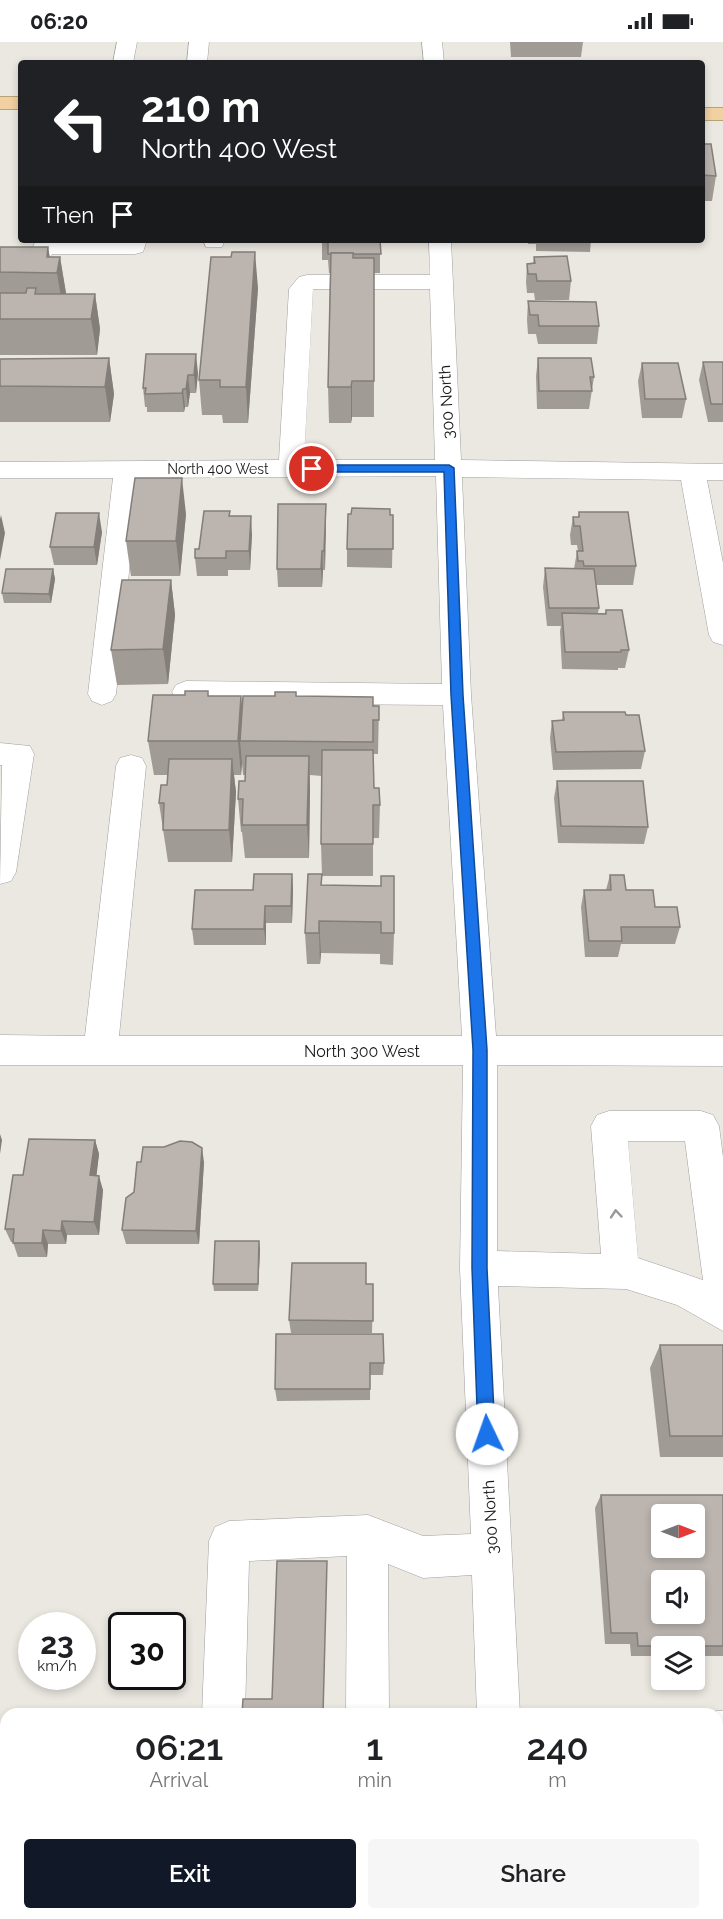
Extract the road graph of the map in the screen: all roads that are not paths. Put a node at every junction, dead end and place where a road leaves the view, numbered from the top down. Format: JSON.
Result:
{"nodes":[{"id":1,"x":127,"y":42,"type":"edge"},
{"id":2,"x":199,"y":42,"type":"edge"},
{"id":3,"x":432,"y":42,"type":"edge"},
{"id":4,"x":124,"y":60,"type":"edge"},
{"id":5,"x":196,"y":60,"type":"edge"},
{"id":6,"x":434,"y":60,"type":"edge"},
{"id":7,"x":0,"y":103,"type":"edge"},
{"id":8,"x":18,"y":103,"type":"edge"},
{"id":9,"x":705,"y":114,"type":"edge"},
{"id":10,"x":723,"y":114,"type":"edge"},
{"id":11,"x":136,"y":243,"type":"edge"},
{"id":12,"x":440,"y":243,"type":"edge"},
{"id":13,"x":0,"y":274,"type":"edge"},
{"id":14,"x":441,"y":282,"type":"junction"},
{"id":15,"x":449,"y":468,"type":"junction"},
{"id":16,"x":127,"y":469,"type":"junction"},
{"id":17,"x":291,"y":469,"type":"junction"},
{"id":18,"x":0,"y":470,"type":"edge"},
{"id":19,"x":692,"y":471,"type":"junction"},
{"id":20,"x":723,"y":472,"type":"edge"},
{"id":21,"x":723,"y":635,"type":"edge"},
{"id":22,"x":186,"y":692,"type":"edge"},
{"id":23,"x":102,"y":694,"type":"dead end"},
{"id":24,"x":457,"y":695,"type":"junction"},
{"id":25,"x":0,"y":754,"type":"edge"},
{"id":26,"x":131,"y":766,"type":"dead end"},
{"id":27,"x":0,"y":872,"type":"edge"},
{"id":28,"x":0,"y":1050,"type":"edge"},
{"id":29,"x":480,"y":1050,"type":"junction"},
{"id":30,"x":100,"y":1051,"type":"junction"},
{"id":31,"x":723,"y":1051,"type":"edge"},
{"id":32,"x":479,"y":1268,"type":"junction"},
{"id":33,"x":621,"y":1272,"type":"junction"},
{"id":34,"x":723,"y":1288,"type":"edge"},
{"id":35,"x":723,"y":1313,"type":"edge"},
{"id":36,"x":368,"y":1535,"type":"junction"},
{"id":37,"x":492,"y":1553,"type":"junction"},
{"id":38,"x":223,"y":1708,"type":"edge"},
{"id":39,"x":367,"y":1708,"type":"edge"},
{"id":40,"x":499,"y":1708,"type":"edge"}],
"edges":[{"from":1,"to":4,"type":"street"},
{"from":2,"to":5,"type":"street"},
{"from":3,"to":6,"type":"street"},
{"from":7,"to":8,"type":"main road"},
{"from":9,"to":10,"type":"main road"},
{"from":11,"to":13,"type":"street"},
{"from":12,"to":14,"type":"street","name":"300 North"},
{"from":14,"to":15,"type":"street","name":"300 North"},
{"from":14,"to":17,"type":"street"},
{"from":15,"to":17,"type":"street","name":"North 400 West"},
{"from":15,"to":19,"type":"street","name":"North 400 West"},
{"from":15,"to":24,"type":"street","name":"300 North"},
{"from":16,"to":17,"type":"street","name":"North 400 West"},
{"from":16,"to":18,"type":"street","name":"North 400 West"},
{"from":16,"to":23,"type":"street"},
{"from":19,"to":20,"type":"street","name":"North 400 West"},
{"from":19,"to":21,"type":"street"},
{"from":22,"to":24,"type":"street"},
{"from":24,"to":29,"type":"street","name":"300 North"},
{"from":25,"to":27,"type":"street"},
{"from":26,"to":30,"type":"street"},
{"from":28,"to":30,"type":"street","name":"North 300 West"},
{"from":29,"to":30,"type":"street","name":"North 300 West"},
{"from":29,"to":31,"type":"street","name":"North 300 West"},
{"from":29,"to":32,"type":"street","name":"300 North"},
{"from":32,"to":33,"type":"street"},
{"from":32,"to":37,"type":"street","name":"300 North"},
{"from":33,"to":34,"type":"street","one_way":true},
{"from":33,"to":35,"type":"street"},
{"from":36,"to":37,"type":"street"},
{"from":36,"to":38,"type":"street"},
{"from":36,"to":39,"type":"street"},
{"from":37,"to":40,"type":"street","name":"300 North"}]}
